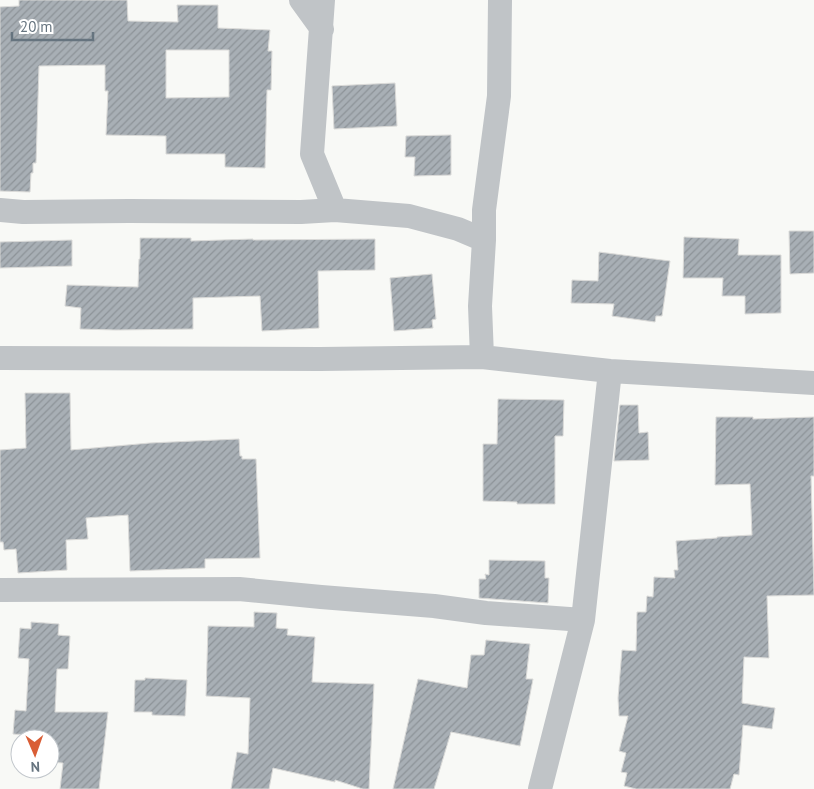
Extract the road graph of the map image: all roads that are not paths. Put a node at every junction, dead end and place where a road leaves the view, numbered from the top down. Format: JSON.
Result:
{"nodes":[{"id":1,"x":301,"y":0,"type":"edge"},
{"id":2,"x":323,"y":0,"type":"edge"},
{"id":3,"x":500,"y":0,"type":"edge"},
{"id":4,"x":322,"y":29,"type":"junction"},
{"id":5,"x":0,"y":210,"type":"edge"},
{"id":6,"x":335,"y":210,"type":"junction"},
{"id":7,"x":484,"y":240,"type":"junction"},
{"id":8,"x":482,"y":357,"type":"junction"},
{"id":9,"x":0,"y":358,"type":"edge"},
{"id":10,"x":610,"y":371,"type":"junction"},
{"id":11,"x":814,"y":383,"type":"edge"},
{"id":12,"x":0,"y":590,"type":"edge"},
{"id":13,"x":583,"y":620,"type":"junction"},
{"id":14,"x":540,"y":789,"type":"edge"}],
"edges":[{"from":1,"to":4,"type":"street"},
{"from":2,"to":4,"type":"street"},
{"from":3,"to":7,"type":"street"},
{"from":4,"to":6,"type":"street"},
{"from":5,"to":6,"type":"street"},
{"from":6,"to":7,"type":"street"},
{"from":7,"to":8,"type":"street"},
{"from":8,"to":9,"type":"street"},
{"from":8,"to":10,"type":"street"},
{"from":10,"to":11,"type":"street"},
{"from":10,"to":13,"type":"street"},
{"from":12,"to":13,"type":"street"},
{"from":13,"to":14,"type":"street"}]}
